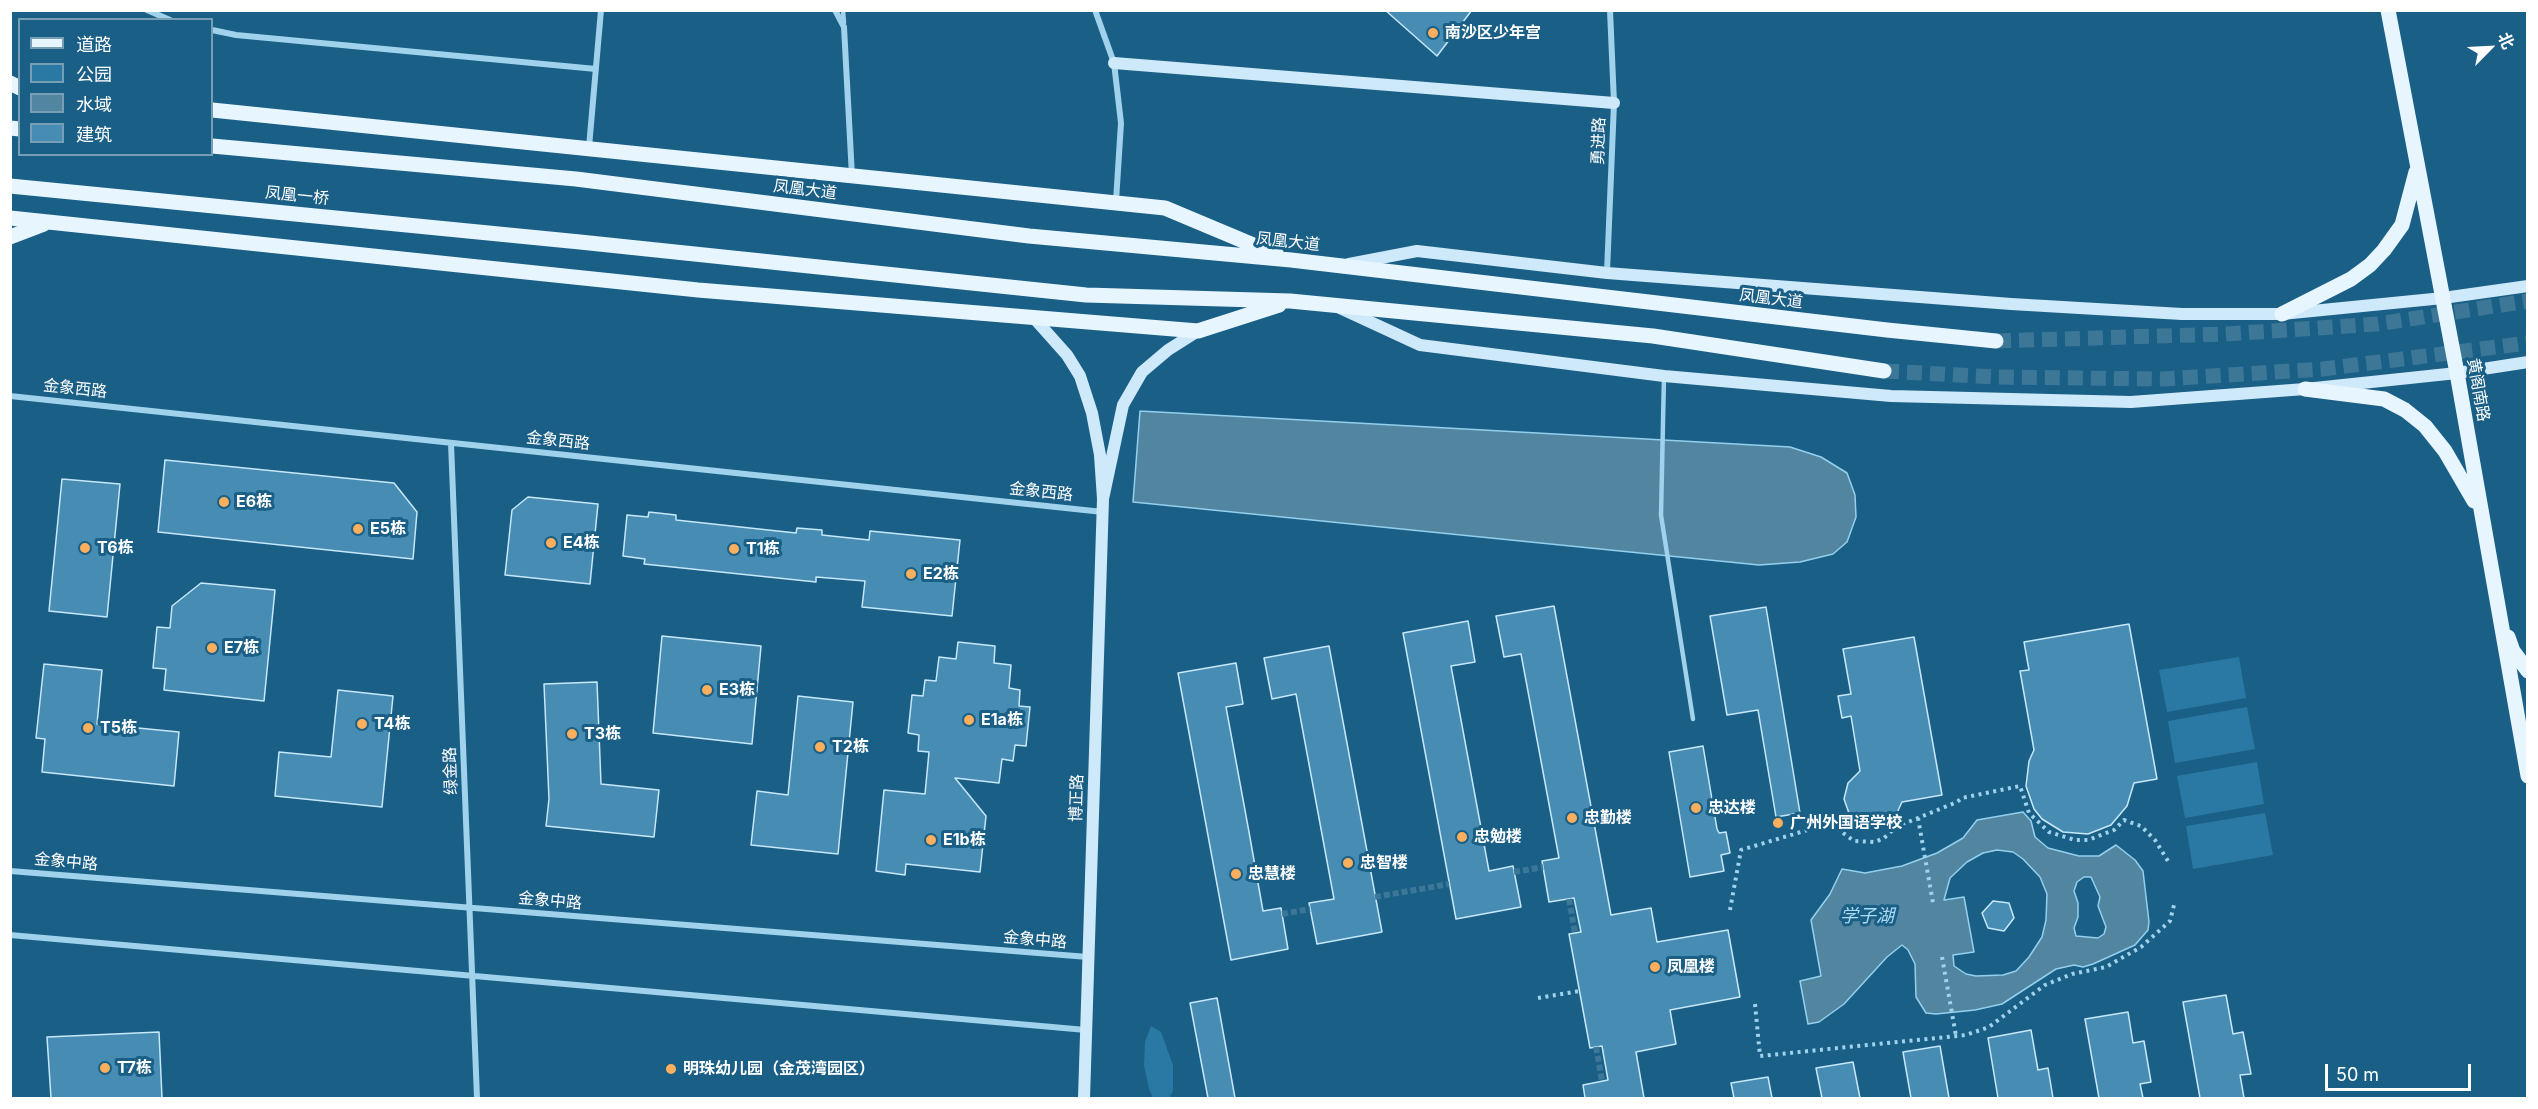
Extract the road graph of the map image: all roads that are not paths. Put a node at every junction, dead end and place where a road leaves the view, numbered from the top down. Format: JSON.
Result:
{"nodes":[{"id":1,"x":147,"y":10,"type":"edge"},
{"id":2,"x":601,"y":10,"type":"edge"},
{"id":3,"x":835,"y":10,"type":"edge"},
{"id":4,"x":843,"y":10,"type":"edge"},
{"id":5,"x":1095,"y":10,"type":"edge"},
{"id":6,"x":1610,"y":10,"type":"edge"},
{"id":7,"x":2388,"y":10,"type":"edge"},
{"id":8,"x":165,"y":18,"type":"edge"},
{"id":9,"x":844,"y":27,"type":"junction"},
{"id":10,"x":213,"y":30,"type":"edge"},
{"id":11,"x":1114,"y":63,"type":"junction"},
{"id":12,"x":596,"y":69,"type":"junction"},
{"id":13,"x":1614,"y":103,"type":"junction"},
{"id":14,"x":213,"y":110,"type":"edge"},
{"id":15,"x":213,"y":146,"type":"edge"},
{"id":16,"x":589,"y":149,"type":"junction"},
{"id":17,"x":2417,"y":169,"type":"junction"},
{"id":18,"x":852,"y":176,"type":"junction"},
{"id":19,"x":10,"y":186,"type":"edge"},
{"id":20,"x":1116,"y":203,"type":"junction"},
{"id":21,"x":10,"y":218,"type":"edge"},
{"id":22,"x":50,"y":222,"type":"junction"},
{"id":23,"x":10,"y":237,"type":"edge"},
{"id":24,"x":1291,"y":260,"type":"junction"},
{"id":25,"x":1338,"y":266,"type":"junction"},
{"id":26,"x":1607,"y":273,"type":"junction"},
{"id":27,"x":2528,"y":286,"type":"edge"},
{"id":28,"x":2443,"y":298,"type":"junction"},
{"id":29,"x":1290,"y":301,"type":"junction"},
{"id":30,"x":1333,"y":305,"type":"junction"},
{"id":31,"x":2282,"y":314,"type":"junction"},
{"id":32,"x":1034,"y":318,"type":"junction"},
{"id":33,"x":1198,"y":332,"type":"junction"},
{"id":34,"x":1995,"y":341,"type":"tunnel mouth"},
{"id":35,"x":2528,"y":362,"type":"edge"},
{"id":36,"x":1884,"y":371,"type":"tunnel mouth"},
{"id":37,"x":2457,"y":373,"type":"junction"},
{"id":38,"x":1664,"y":376,"type":"junction"},
{"id":39,"x":2305,"y":389,"type":"junction"},
{"id":40,"x":10,"y":396,"type":"edge"},
{"id":41,"x":451,"y":443,"type":"junction"},
{"id":42,"x":1103,"y":506,"type":"junction"},
{"id":43,"x":2481,"y":515,"type":"junction"},
{"id":44,"x":2496,"y":606,"type":"junction"},
{"id":45,"x":2528,"y":671,"type":"edge"},
{"id":46,"x":1693,"y":719,"type":"dead end"},
{"id":47,"x":2528,"y":776,"type":"edge"},
{"id":48,"x":10,"y":871,"type":"edge"},
{"id":49,"x":469,"y":908,"type":"junction"},
{"id":50,"x":10,"y":935,"type":"edge"},
{"id":51,"x":1088,"y":957,"type":"junction"},
{"id":52,"x":472,"y":975,"type":"junction"},
{"id":53,"x":1087,"y":1030,"type":"junction"},
{"id":54,"x":477,"y":1098,"type":"edge"},
{"id":55,"x":1084,"y":1098,"type":"edge"}],
"edges":[{"from":1,"to":8,"type":"street"},
{"from":2,"to":12,"type":"street"},
{"from":3,"to":9,"type":"street"},
{"from":4,"to":9,"type":"lane"},
{"from":5,"to":11,"type":"street"},
{"from":6,"to":13,"type":"street","name":"勇进路"},
{"from":7,"to":17,"type":"main road","name":"黄阁南路"},
{"from":9,"to":18,"type":"street"},
{"from":10,"to":12,"type":"street"},
{"from":11,"to":13,"type":"main road"},
{"from":11,"to":20,"type":"street"},
{"from":12,"to":16,"type":"street"},
{"from":13,"to":26,"type":"street","name":"勇进路"},
{"from":14,"to":16,"type":"main road"},
{"from":15,"to":24,"type":"main road","name":"凤凰大道"},
{"from":16,"to":18,"type":"main road"},
{"from":17,"to":28,"type":"main road","name":"黄阁南路"},
{"from":17,"to":31,"type":"main road"},
{"from":18,"to":20,"type":"main road"},
{"from":19,"to":29,"type":"main road","name":"凤凰一桥"},
{"from":20,"to":24,"type":"main road"},
{"from":21,"to":22,"type":"main road"},
{"from":22,"to":23,"type":"main road"},
{"from":22,"to":32,"type":"main road"},
{"from":24,"to":25,"type":"main road","name":"凤凰大道"},
{"from":25,"to":26,"type":"main road"},
{"from":25,"to":34,"type":"main road","name":"凤凰大道"},
{"from":26,"to":31,"type":"main road"},
{"from":27,"to":28,"type":"main road"},
{"from":28,"to":31,"type":"main road"},
{"from":28,"to":37,"type":"main road","name":"黄阁南路"},
{"from":29,"to":30,"type":"main road"},
{"from":29,"to":33,"type":"main road"},
{"from":30,"to":36,"type":"main road"},
{"from":30,"to":38,"type":"main road"},
{"from":32,"to":33,"type":"main road"},
{"from":32,"to":42,"type":"main road"},
{"from":33,"to":42,"type":"main road"},
{"from":35,"to":37,"type":"main road"},
{"from":37,"to":39,"type":"main road"},
{"from":37,"to":43,"type":"main road","name":"黄阁南路"},
{"from":38,"to":39,"type":"main road"},
{"from":38,"to":46,"type":"lane"},
{"from":39,"to":43,"type":"main road"},
{"from":40,"to":41,"type":"street","name":"金象西路"},
{"from":41,"to":42,"type":"street","name":"金象西路"},
{"from":41,"to":49,"type":"street","name":"绿金路"},
{"from":42,"to":51,"type":"main road","name":"博正路"},
{"from":43,"to":44,"type":"main road","name":"黄阁南路"},
{"from":44,"to":45,"type":"main road"},
{"from":44,"to":47,"type":"main road","name":"黄阁南路"},
{"from":48,"to":49,"type":"street","name":"金象中路"},
{"from":49,"to":51,"type":"street","name":"金象中路"},
{"from":49,"to":52,"type":"street","name":"绿金路"},
{"from":50,"to":52,"type":"street"},
{"from":51,"to":53,"type":"main road","name":"博正路"},
{"from":52,"to":53,"type":"street"},
{"from":52,"to":54,"type":"street","name":"绿金路"},
{"from":53,"to":55,"type":"main road","name":"博正路"}]}
